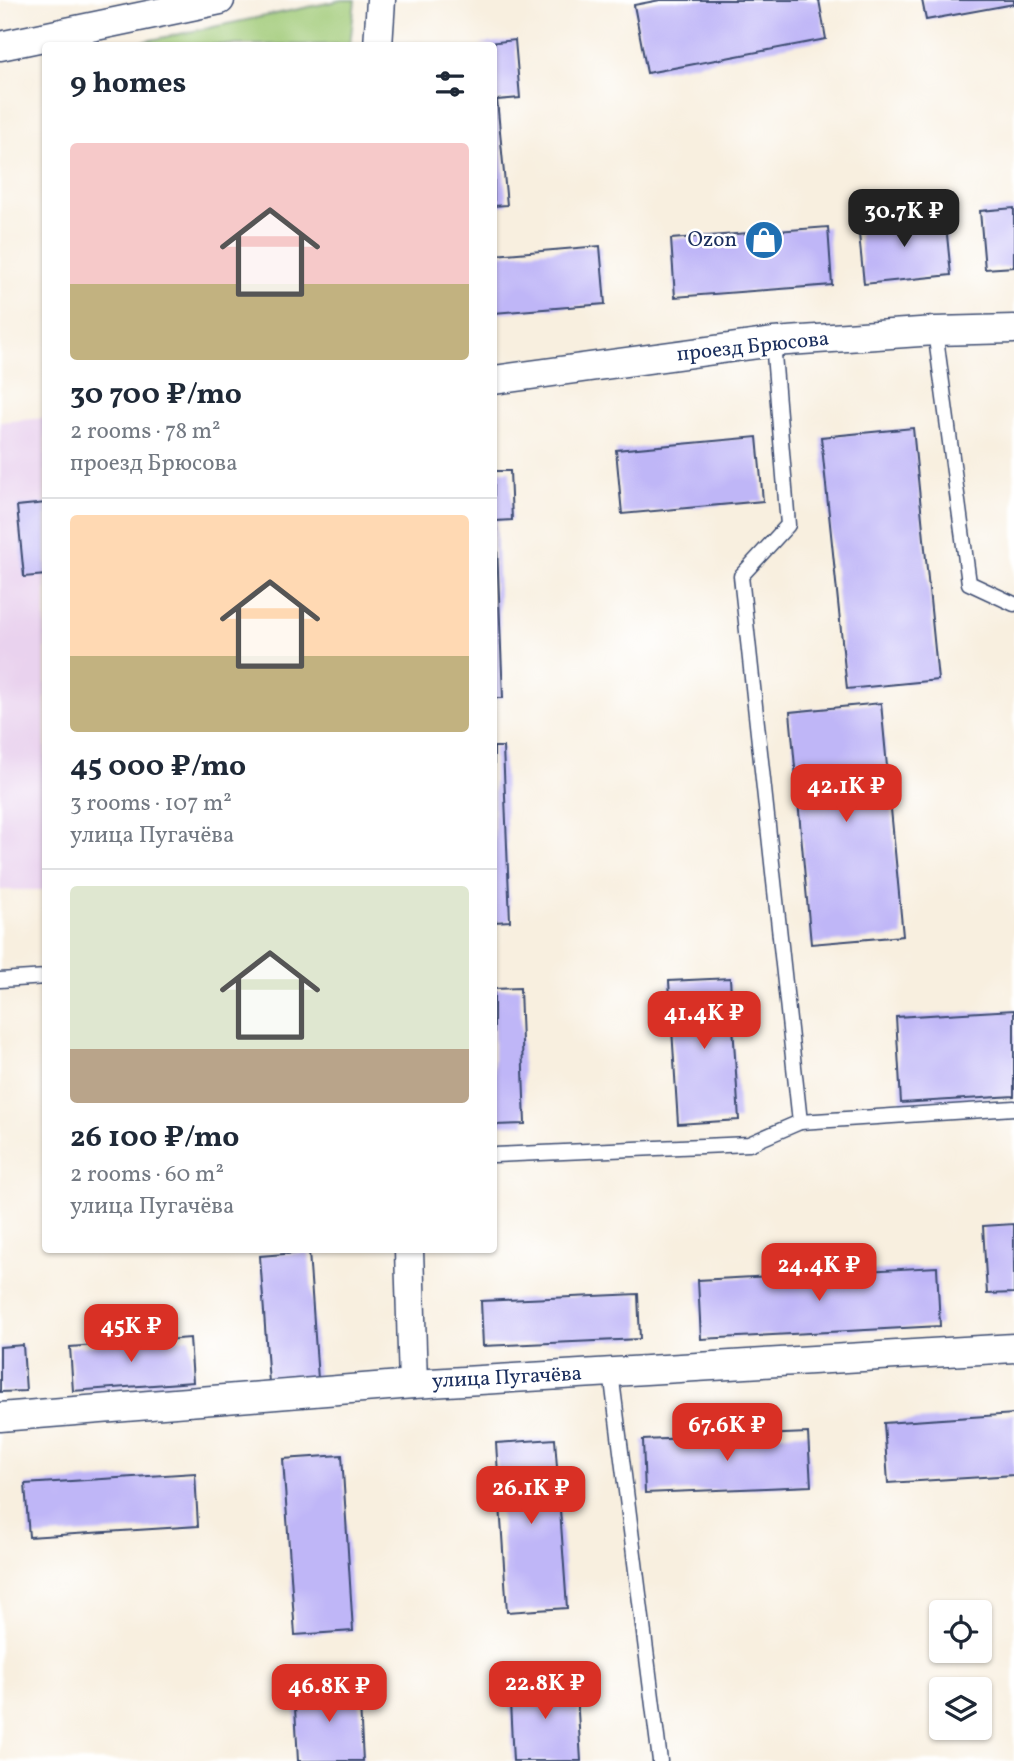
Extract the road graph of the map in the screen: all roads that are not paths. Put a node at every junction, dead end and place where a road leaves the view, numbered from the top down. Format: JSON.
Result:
{"nodes":[{"id":1,"x":220,"y":0,"type":"edge"},
{"id":2,"x":381,"y":0,"type":"edge"},
{"id":3,"x":378,"y":42,"type":"edge"},
{"id":4,"x":0,"y":47,"type":"edge"},
{"id":5,"x":1014,"y":329,"type":"edge"},
{"id":6,"x":935,"y":331,"type":"junction"},
{"id":7,"x":774,"y":342,"type":"junction"},
{"id":8,"x":497,"y":380,"type":"edge"},
{"id":9,"x":1014,"y":604,"type":"edge"},
{"id":10,"x":42,"y":977,"type":"edge"},
{"id":11,"x":0,"y":980,"type":"edge"},
{"id":12,"x":1014,"y":1108,"type":"edge"},
{"id":13,"x":800,"y":1122,"type":"junction"},
{"id":14,"x":497,"y":1155,"type":"edge"},
{"id":15,"x":410,"y":1253,"type":"edge"},
{"id":16,"x":1014,"y":1348,"type":"edge"},
{"id":17,"x":611,"y":1372,"type":"junction"},
{"id":18,"x":413,"y":1384,"type":"junction"},
{"id":19,"x":0,"y":1418,"type":"edge"},
{"id":20,"x":660,"y":1761,"type":"edge"}],
"edges":[{"from":1,"to":4,"type":"street"},
{"from":2,"to":3,"type":"street"},
{"from":5,"to":6,"type":"street","name":"проезд Брюсова"},
{"from":6,"to":7,"type":"street","name":"проезд Брюсова"},
{"from":6,"to":9,"type":"lane"},
{"from":7,"to":8,"type":"street","name":"проезд Брюсова"},
{"from":7,"to":13,"type":"lane"},
{"from":10,"to":11,"type":"lane"},
{"from":12,"to":13,"type":"lane"},
{"from":13,"to":14,"type":"lane"},
{"from":15,"to":18,"type":"street"},
{"from":16,"to":17,"type":"street","name":"улица Пугачёва"},
{"from":17,"to":18,"type":"street","name":"улица Пугачёва"},
{"from":17,"to":20,"type":"lane"},
{"from":18,"to":19,"type":"street","name":"улица Пугачёва"}]}
